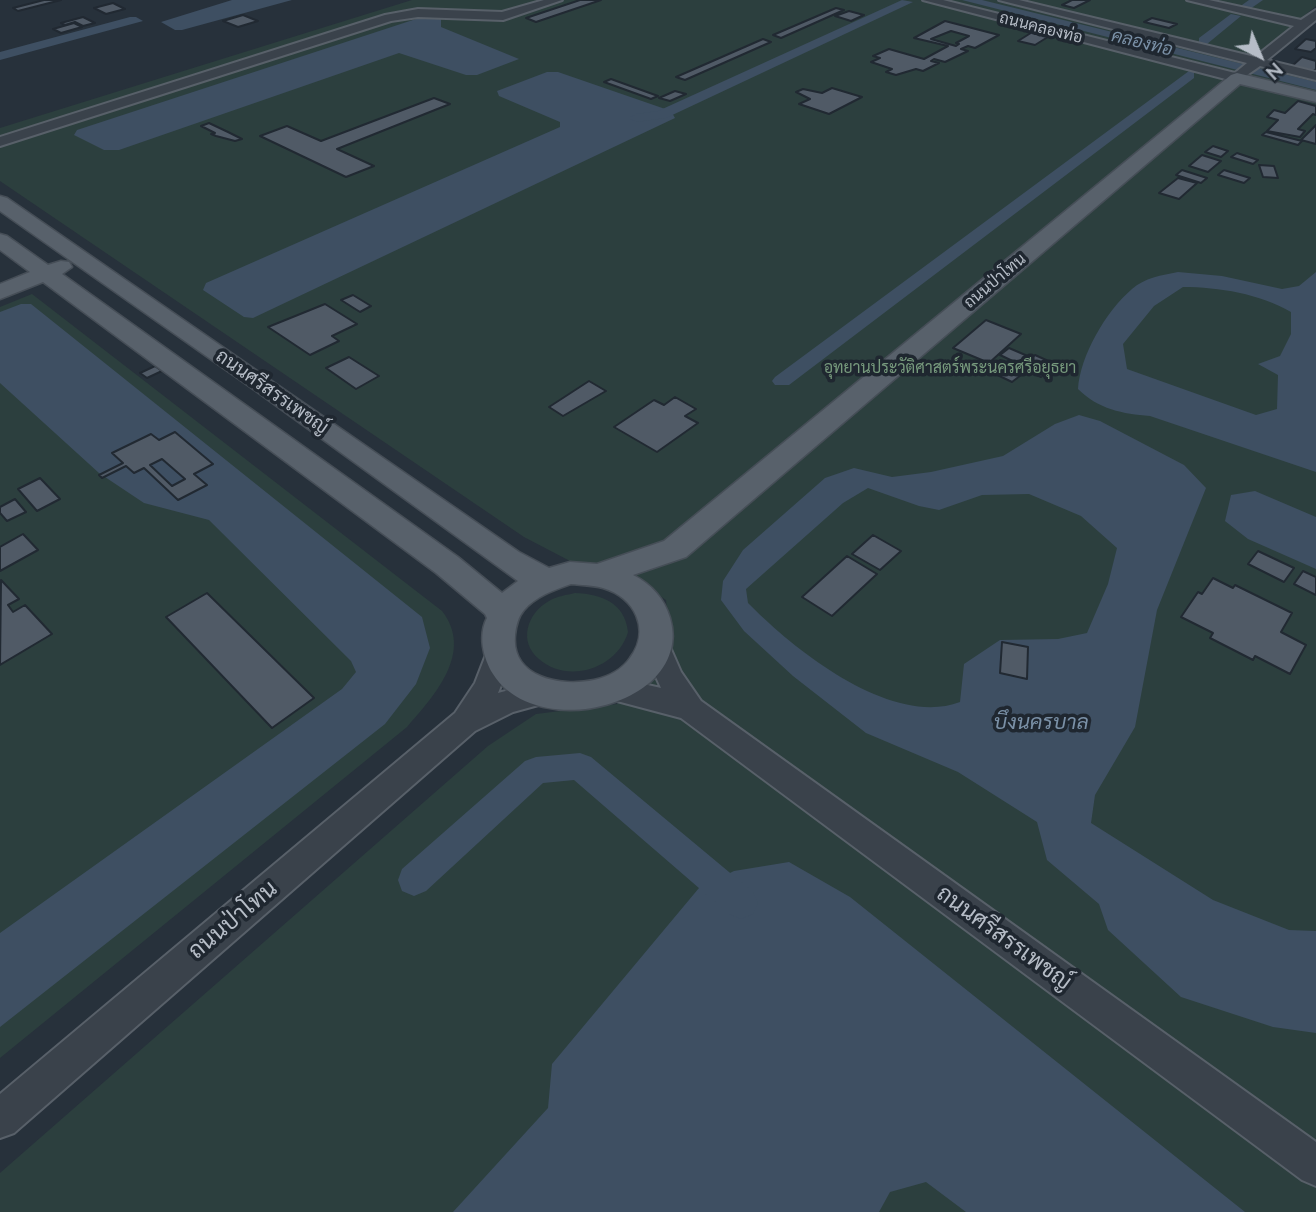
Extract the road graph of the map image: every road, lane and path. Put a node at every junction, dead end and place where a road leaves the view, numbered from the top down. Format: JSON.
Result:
{"nodes":[{"id":1,"x":534,"y":0,"type":"edge"},
{"id":2,"x":556,"y":0,"type":"edge"},
{"id":3,"x":929,"y":0,"type":"edge"},
{"id":4,"x":1005,"y":0,"type":"edge"},
{"id":5,"x":1193,"y":0,"type":"edge"},
{"id":6,"x":1316,"y":14,"type":"edge"},
{"id":7,"x":1068,"y":17,"type":"junction"},
{"id":8,"x":1303,"y":24,"type":"junction"},
{"id":9,"x":1047,"y":28,"type":"junction"},
{"id":10,"x":1247,"y":70,"type":"junction"},
{"id":11,"x":1316,"y":76,"type":"edge"},
{"id":12,"x":1316,"y":97,"type":"edge"},
{"id":13,"x":0,"y":134,"type":"edge"},
{"id":14,"x":0,"y":142,"type":"edge"},
{"id":15,"x":0,"y":202,"type":"edge"},
{"id":16,"x":0,"y":240,"type":"edge"},
{"id":17,"x":58,"y":242,"type":"junction"},
{"id":18,"x":23,"y":256,"type":"junction"},
{"id":19,"x":81,"y":259,"type":"junction"},
{"id":20,"x":0,"y":265,"type":"edge"},
{"id":21,"x":46,"y":273,"type":"junction"},
{"id":22,"x":0,"y":292,"type":"edge"},
{"id":23,"x":293,"y":406,"type":"junction"},
{"id":24,"x":255,"y":425,"type":"junction"},
{"id":25,"x":349,"y":446,"type":"junction"},
{"id":26,"x":312,"y":467,"type":"junction"},
{"id":27,"x":675,"y":549,"type":"junction"},
{"id":28,"x":603,"y":575,"type":"junction"},
{"id":29,"x":546,"y":579,"type":"junction"},
{"id":30,"x":652,"y":607,"type":"junction"},
{"id":31,"x":502,"y":615,"type":"junction"},
{"id":32,"x":656,"y":646,"type":"junction"},
{"id":33,"x":499,"y":655,"type":"junction"},
{"id":34,"x":612,"y":689,"type":"junction"},
{"id":35,"x":544,"y":693,"type":"junction"},
{"id":36,"x":691,"y":709,"type":"junction"},
{"id":37,"x":465,"y":722,"type":"junction"},
{"id":38,"x":0,"y":1119,"type":"edge"},
{"id":39,"x":1316,"y":1166,"type":"edge"}],
"edges":[{"from":1,"to":13,"type":"street"},
{"from":2,"to":14,"type":"street"},
{"from":3,"to":9,"type":"street","name":"ถนนคลองท่อ"},
{"from":4,"to":7,"type":"street","name":"ถนนคลองท่อ"},
{"from":5,"to":8,"type":"street"},
{"from":6,"to":8,"type":"street","name":"ถนนป่าโทน"},
{"from":7,"to":9,"type":"street"},
{"from":7,"to":10,"type":"street","name":"ถนนคลองท่อ"},
{"from":8,"to":10,"type":"street","name":"ถนนป่าโทน"},
{"from":9,"to":10,"type":"street","name":"ถนนคลองท่อ"},
{"from":10,"to":11,"type":"street","name":"ถนนคลองท่อ"},
{"from":10,"to":12,"type":"main road","name":"ถนนคลองท่อ"},
{"from":10,"to":27,"type":"main road","name":"ถนนป่าโทน"},
{"from":15,"to":17,"type":"main road","name":"ถนนศรีสรรเพชญ์"},
{"from":16,"to":18,"type":"main road","name":"ถนนศรีสรรเพชญ์"},
{"from":17,"to":18,"type":"main road"},
{"from":17,"to":19,"type":"main road","name":"ถนนศรีสรรเพชญ์"},
{"from":18,"to":20,"type":"main road"},
{"from":18,"to":21,"type":"main road","name":"ถนนศรีสรรเพชญ์"},
{"from":19,"to":21,"type":"main road"},
{"from":19,"to":23,"type":"main road","name":"ถนนศรีสรรเพชญ์"},
{"from":21,"to":22,"type":"main road"},
{"from":21,"to":24,"type":"main road","name":"ถนนศรีสรรเพชญ์"},
{"from":23,"to":24,"type":"main road"},
{"from":23,"to":25,"type":"main road","name":"ถนนศรีสรรเพชญ์"},
{"from":24,"to":26,"type":"main road","name":"ถนนศรีสรรเพชญ์"},
{"from":25,"to":26,"type":"main road"},
{"from":25,"to":29,"type":"main road","name":"ถนนศรีสรรเพชญ์"},
{"from":26,"to":31,"type":"main road","name":"ถนนศรีสรรเพชญ์"},
{"from":27,"to":28,"type":"main road","name":"ถนนป่าโทน"},
{"from":27,"to":30,"type":"main road","name":"ถนนป่าโทน"},
{"from":28,"to":29,"type":"main road"},
{"from":28,"to":30,"type":"main road"},
{"from":29,"to":31,"type":"main road"},
{"from":30,"to":32,"type":"main road"},
{"from":31,"to":33,"type":"main road"},
{"from":32,"to":34,"type":"main road"},
{"from":32,"to":36,"type":"street","name":"ถนนศรีสรรเพชญ์"},
{"from":33,"to":35,"type":"main road"},
{"from":33,"to":37,"type":"street","name":"ถนนป่าโทน"},
{"from":34,"to":35,"type":"main road"},
{"from":34,"to":36,"type":"street","name":"ถนนศรีสรรเพชญ์"},
{"from":35,"to":37,"type":"street","name":"ถนนป่าโทน"},
{"from":36,"to":39,"type":"street","name":"ถนนศรีสรรเพชญ์"},
{"from":37,"to":38,"type":"street","name":"ถนนป่าโทน"}]}
